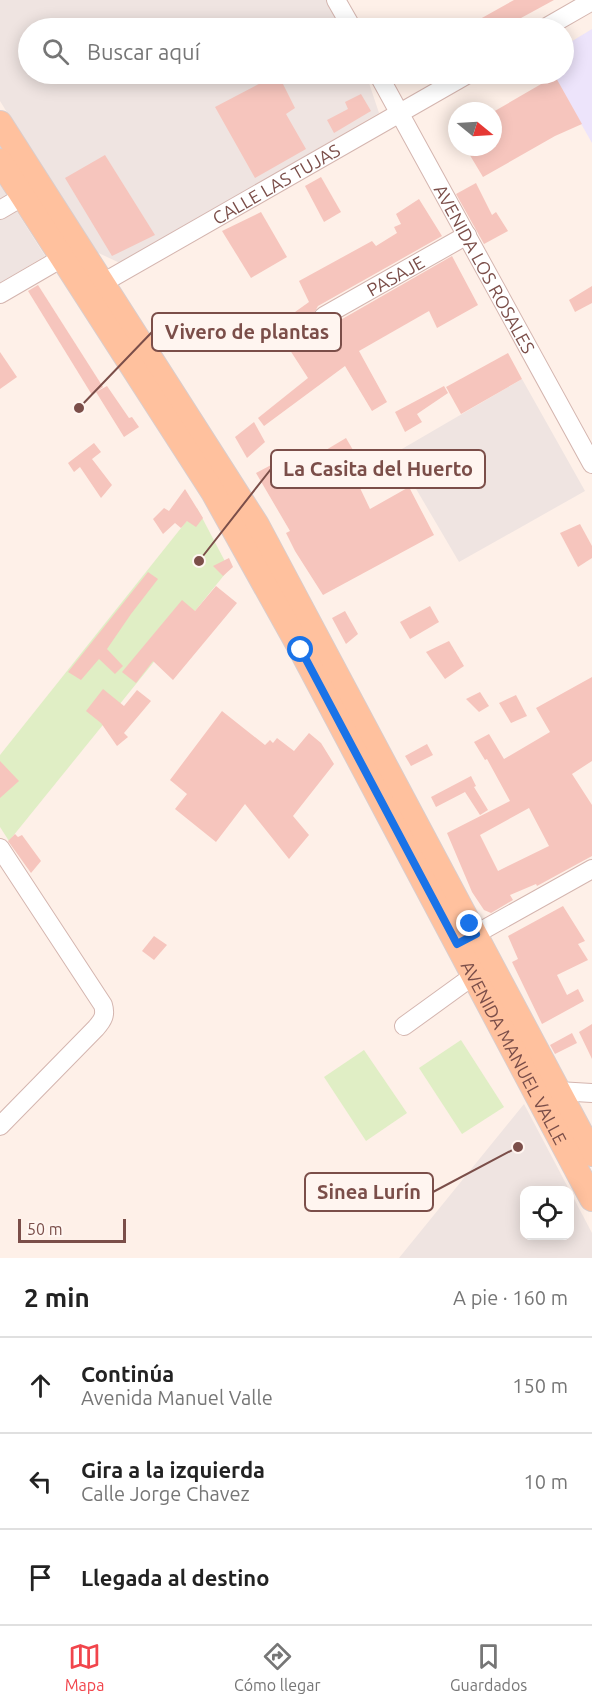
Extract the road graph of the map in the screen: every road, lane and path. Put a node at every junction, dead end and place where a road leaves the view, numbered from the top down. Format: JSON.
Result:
{"nodes":[{"id":1,"x":336,"y":0,"type":"edge"},
{"id":2,"x":592,"y":1,"type":"edge"},
{"id":3,"x":346,"y":18,"type":"edge"},
{"id":4,"x":562,"y":18,"type":"edge"},
{"id":5,"x":384,"y":84,"type":"edge"},
{"id":6,"x":451,"y":84,"type":"edge"},
{"id":7,"x":400,"y":113,"type":"junction"},
{"id":8,"x":0,"y":123,"type":"edge"},
{"id":9,"x":0,"y":161,"type":"edge"},
{"id":10,"x":22,"y":197,"type":"junction"},
{"id":11,"x":0,"y":210,"type":"edge"},
{"id":12,"x":467,"y":235,"type":"junction"},
{"id":13,"x":62,"y":258,"type":"junction"},
{"id":14,"x":93,"y":288,"type":"junction"},
{"id":15,"x":0,"y":294,"type":"edge"},
{"id":16,"x":324,"y":316,"type":"dead end"},
{"id":17,"x":592,"y":464,"type":"edge"},
{"id":18,"x":0,"y":848,"type":"edge"},
{"id":19,"x":592,"y":868,"type":"edge"},
{"id":20,"x":466,"y":939,"type":"junction"},
{"id":21,"x":473,"y":976,"type":"junction"},
{"id":22,"x":404,"y":1026,"type":"dead end"},
{"id":23,"x":558,"y":1091,"type":"junction"},
{"id":24,"x":592,"y":1093,"type":"edge"},
{"id":25,"x":0,"y":1126,"type":"edge"},
{"id":26,"x":590,"y":1145,"type":"edge"},
{"id":27,"x":592,"y":1199,"type":"edge"}],
"edges":[{"from":1,"to":3,"type":"street"},
{"from":2,"to":4,"type":"street"},
{"from":5,"to":7,"type":"street","name":"AVENIDA LOS ROSALES"},
{"from":6,"to":7,"type":"street","name":"CALLE LAS TUJAS"},
{"from":7,"to":12,"type":"street","name":"AVENIDA LOS ROSALES"},
{"from":7,"to":14,"type":"street","name":"CALLE LAS TUJAS"},
{"from":8,"to":14,"type":"main road","name":"AVENIDA MANUEL VALLE"},
{"from":9,"to":10,"type":"main road","name":"AVENIDA MANUEL VALLE"},
{"from":10,"to":11,"type":"street"},
{"from":10,"to":13,"type":"main road","name":"AVENIDA MANUEL VALLE"},
{"from":12,"to":16,"type":"street","name":"PASAJE"},
{"from":12,"to":17,"type":"street","name":"AVENIDA LOS ROSALES"},
{"from":13,"to":14,"type":"main road","name":"AVENIDA MANUEL VALLE"},
{"from":13,"to":15,"type":"street"},
{"from":14,"to":20,"type":"main road","name":"AVENIDA MANUEL VALLE"},
{"from":18,"to":25,"type":"street"},
{"from":19,"to":20,"type":"street"},
{"from":20,"to":21,"type":"main road","name":"AVENIDA MANUEL VALLE"},
{"from":20,"to":23,"type":"main road","name":"AVENIDA MANUEL VALLE"},
{"from":21,"to":22,"type":"street"},
{"from":21,"to":27,"type":"main road","name":"AVENIDA MANUEL VALLE"},
{"from":23,"to":24,"type":"street"},
{"from":23,"to":26,"type":"main road","name":"AVENIDA MANUEL VALLE"}]}
